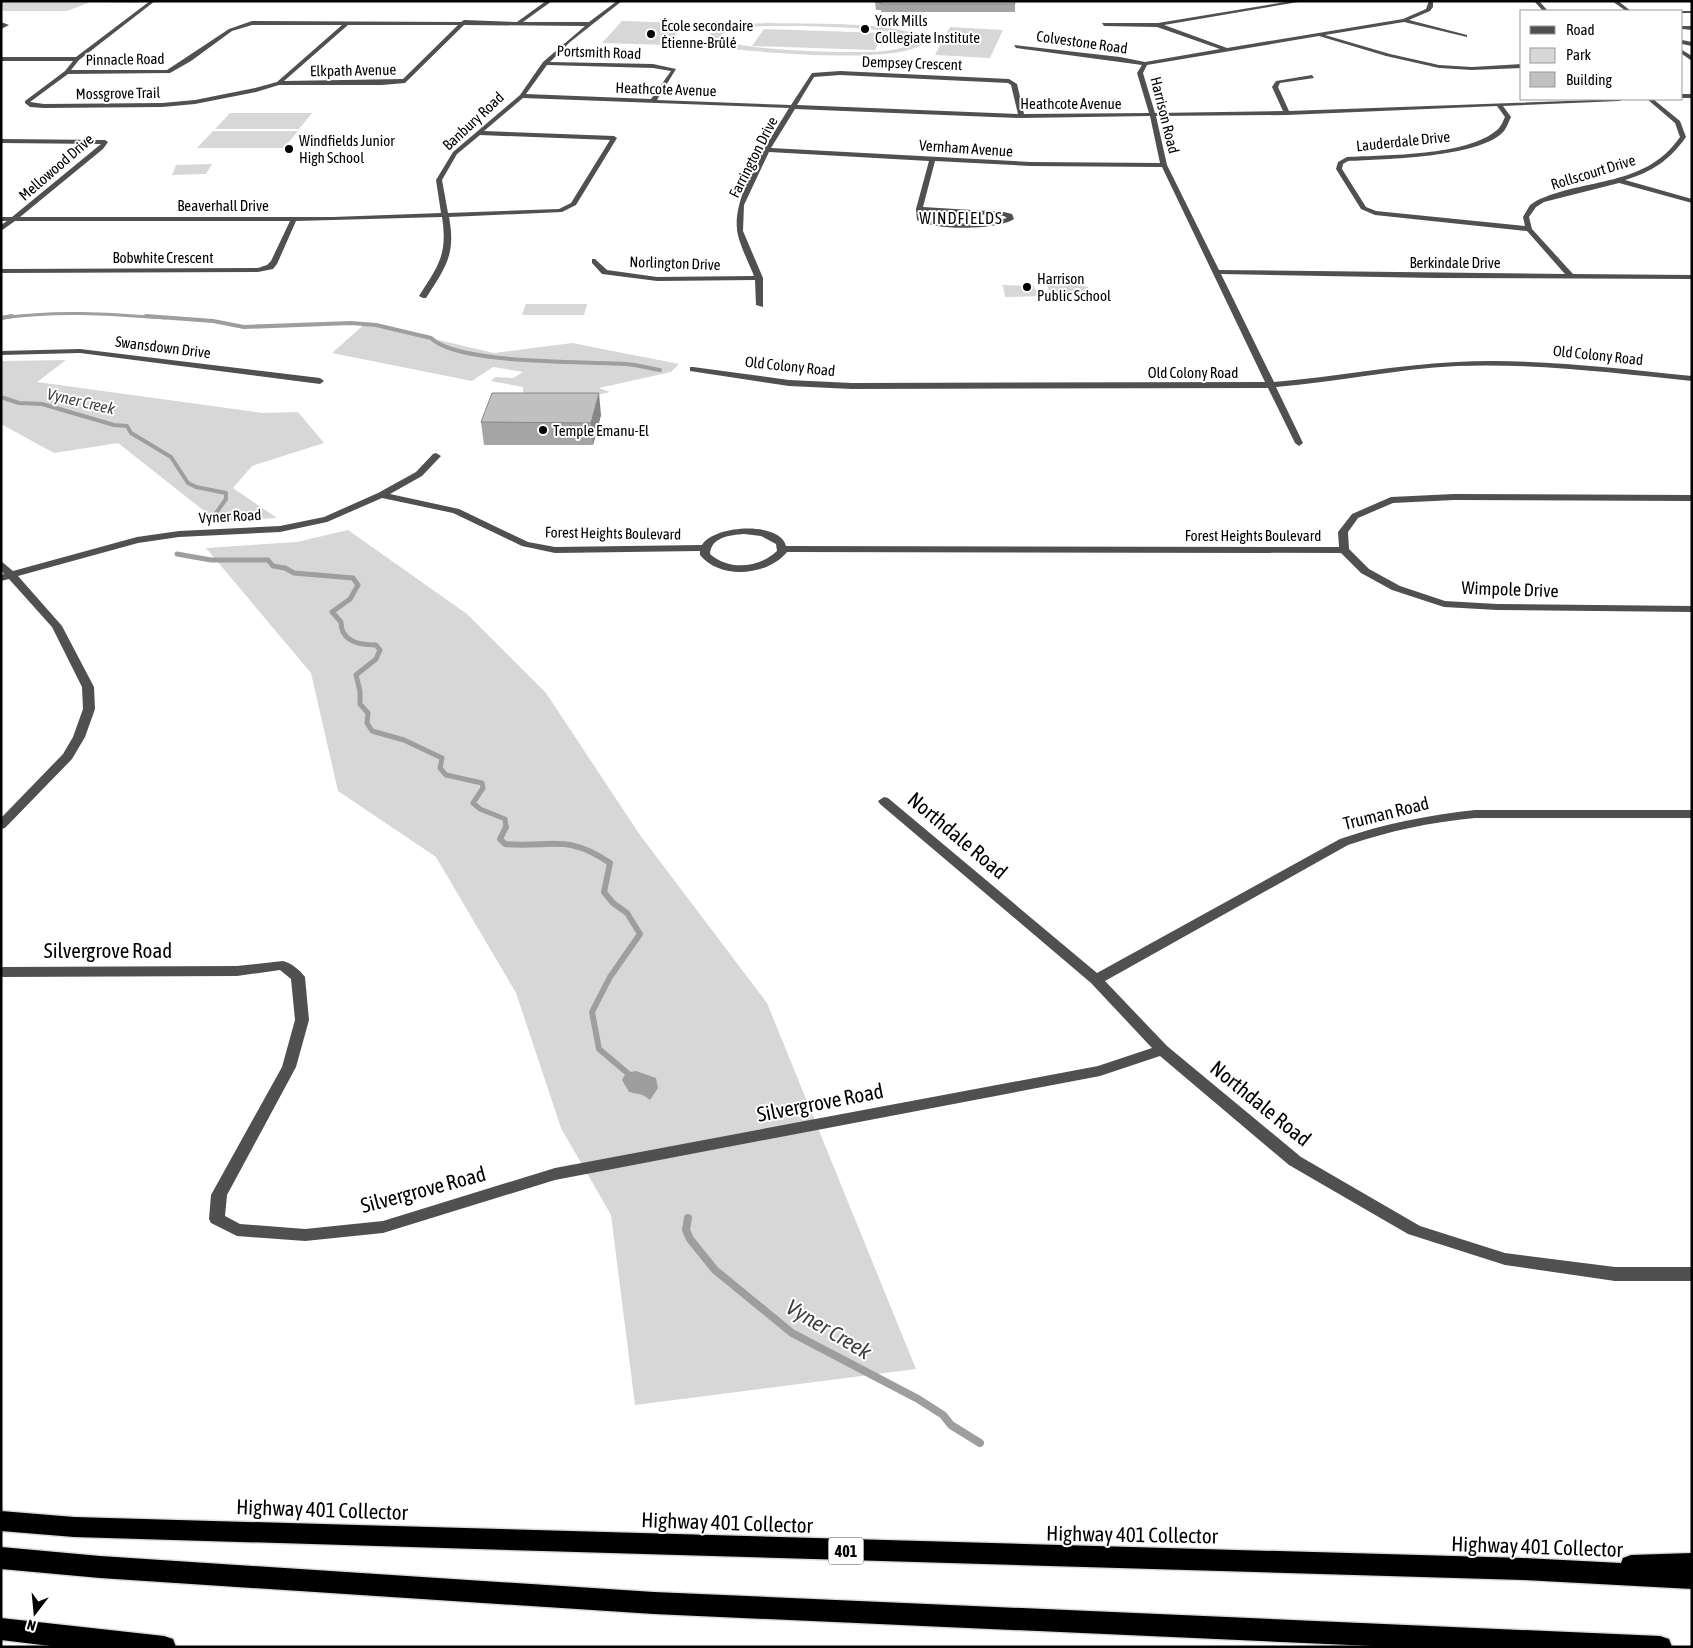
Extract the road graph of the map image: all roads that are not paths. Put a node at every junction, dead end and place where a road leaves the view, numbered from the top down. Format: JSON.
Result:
{"nodes":[{"id":1,"x":153,"y":1,"type":"edge"},
{"id":2,"x":550,"y":1,"type":"edge"},
{"id":3,"x":620,"y":1,"type":"edge"},
{"id":4,"x":1302,"y":1,"type":"edge"},
{"id":5,"x":1431,"y":1,"type":"edge"},
{"id":6,"x":1536,"y":1,"type":"edge"},
{"id":7,"x":1614,"y":1,"type":"edge"},
{"id":8,"x":1545,"y":10,"type":"edge"},
{"id":9,"x":1628,"y":10,"type":"edge"},
{"id":10,"x":1404,"y":20,"type":"junction"},
{"id":11,"x":348,"y":22,"type":"junction"},
{"id":12,"x":464,"y":22,"type":"junction"},
{"id":13,"x":519,"y":22,"type":"junction"},
{"id":14,"x":1,"y":23,"type":"edge"},
{"id":15,"x":589,"y":24,"type":"junction"},
{"id":16,"x":1104,"y":24,"type":"dead end"},
{"id":17,"x":1158,"y":25,"type":"junction"},
{"id":18,"x":1,"y":28,"type":"edge"},
{"id":19,"x":1318,"y":34,"type":"junction"},
{"id":20,"x":1465,"y":36,"type":"dead end"},
{"id":21,"x":1016,"y":46,"type":"dead end"},
{"id":22,"x":1228,"y":50,"type":"junction"},
{"id":23,"x":77,"y":59,"type":"junction"},
{"id":24,"x":1,"y":60,"type":"edge"},
{"id":25,"x":544,"y":63,"type":"junction"},
{"id":26,"x":1145,"y":64,"type":"junction"},
{"id":27,"x":1520,"y":66,"type":"edge"},
{"id":28,"x":67,"y":72,"type":"junction"},
{"id":29,"x":1312,"y":77,"type":"dead end"},
{"id":30,"x":279,"y":83,"type":"junction"},
{"id":31,"x":522,"y":96,"type":"junction"},
{"id":32,"x":1596,"y":100,"type":"edge"},
{"id":33,"x":1651,"y":100,"type":"edge"},
{"id":34,"x":653,"y":101,"type":"junction"},
{"id":35,"x":1499,"y":104,"type":"junction"},
{"id":36,"x":794,"y":107,"type":"junction"},
{"id":37,"x":1287,"y":113,"type":"junction"},
{"id":38,"x":1021,"y":116,"type":"junction"},
{"id":39,"x":1152,"y":116,"type":"junction"},
{"id":40,"x":477,"y":133,"type":"junction"},
{"id":41,"x":1683,"y":137,"type":"junction"},
{"id":42,"x":1692,"y":138,"type":"edge"},
{"id":43,"x":1,"y":140,"type":"edge"},
{"id":44,"x":767,"y":150,"type":"junction"},
{"id":45,"x":933,"y":158,"type":"junction"},
{"id":46,"x":1164,"y":165,"type":"junction"},
{"id":47,"x":1618,"y":180,"type":"junction"},
{"id":48,"x":1692,"y":201,"type":"edge"},
{"id":49,"x":919,"y":209,"type":"junction"},
{"id":50,"x":444,"y":215,"type":"junction"},
{"id":51,"x":1,"y":219,"type":"edge"},
{"id":52,"x":14,"y":219,"type":"junction"},
{"id":53,"x":294,"y":219,"type":"junction"},
{"id":54,"x":1,"y":229,"type":"edge"},
{"id":55,"x":1529,"y":229,"type":"junction"},
{"id":56,"x":595,"y":262,"type":"dead end"},
{"id":57,"x":1,"y":271,"type":"edge"},
{"id":58,"x":1218,"y":272,"type":"junction"},
{"id":59,"x":1570,"y":276,"type":"junction"},
{"id":60,"x":1692,"y":277,"type":"edge"},
{"id":61,"x":759,"y":278,"type":"junction"},
{"id":62,"x":423,"y":296,"type":"dead end"},
{"id":63,"x":760,"y":305,"type":"dead end"},
{"id":64,"x":1,"y":352,"type":"edge"},
{"id":65,"x":693,"y":369,"type":"dead end"},
{"id":66,"x":1692,"y":379,"type":"edge"},
{"id":67,"x":320,"y":381,"type":"dead end"},
{"id":68,"x":1272,"y":385,"type":"junction"},
{"id":69,"x":1299,"y":443,"type":"dead end"},
{"id":70,"x":436,"y":456,"type":"dead end"},
{"id":71,"x":381,"y":495,"type":"junction"},
{"id":72,"x":1692,"y":498,"type":"edge"},
{"id":73,"x":704,"y":548,"type":"junction"},
{"id":74,"x":783,"y":549,"type":"junction"},
{"id":75,"x":1344,"y":550,"type":"junction"},
{"id":76,"x":1,"y":564,"type":"edge"},
{"id":77,"x":7,"y":576,"type":"edge"},
{"id":78,"x":1692,"y":608,"type":"edge"},
{"id":79,"x":884,"y":801,"type":"dead end"},
{"id":80,"x":1692,"y":814,"type":"edge"},
{"id":81,"x":1,"y":825,"type":"edge"},
{"id":82,"x":1,"y":972,"type":"edge"},
{"id":83,"x":1096,"y":980,"type":"junction"},
{"id":84,"x":1162,"y":1050,"type":"junction"},
{"id":85,"x":1692,"y":1274,"type":"edge"},
{"id":86,"x":1,"y":1521,"type":"edge"},
{"id":87,"x":1,"y":1558,"type":"edge"},
{"id":88,"x":1692,"y":1564,"type":"edge"},
{"id":89,"x":1523,"y":1569,"type":"junction"},
{"id":90,"x":1692,"y":1578,"type":"edge"},
{"id":91,"x":1,"y":1629,"type":"edge"},
{"id":92,"x":164,"y":1647,"type":"edge"},
{"id":93,"x":1660,"y":1647,"type":"edge"}],
"edges":[{"from":1,"to":23,"type":"street","name":"Mossgrove Trail"},
{"from":2,"to":13,"type":"street"},
{"from":3,"to":15,"type":"street","name":"Banbury Road"},
{"from":4,"to":17,"type":"street"},
{"from":5,"to":10,"type":"street","name":"Harrison Road"},
{"from":6,"to":8,"type":"street"},
{"from":7,"to":9,"type":"street"},
{"from":10,"to":19,"type":"street","name":"Harrison Road"},
{"from":10,"to":20,"type":"street"},
{"from":11,"to":12,"type":"street","name":"Pinnacle Road"},
{"from":11,"to":28,"type":"street","name":"Pinnacle Road"},
{"from":11,"to":30,"type":"street","name":"Mossgrove Trail"},
{"from":12,"to":13,"type":"street","name":"Pinnacle Road"},
{"from":12,"to":30,"type":"street","name":"Elkpath Avenue"},
{"from":13,"to":15,"type":"street","name":"Pinnacle Road"},
{"from":14,"to":18,"type":"street"},
{"from":15,"to":25,"type":"street","name":"Banbury Road"},
{"from":16,"to":17,"type":"street"},
{"from":17,"to":22,"type":"street"},
{"from":19,"to":22,"type":"street","name":"Harrison Road"},
{"from":19,"to":27,"type":"street"},
{"from":21,"to":26,"type":"street","name":"Colvestone Road"},
{"from":22,"to":26,"type":"street","name":"Harrison Road"},
{"from":23,"to":24,"type":"street"},
{"from":23,"to":28,"type":"street","name":"Mossgrove Trail"},
{"from":25,"to":31,"type":"street","name":"Banbury Road"},
{"from":25,"to":34,"type":"street","name":"Portsmith Road"},
{"from":26,"to":39,"type":"street","name":"Harrison Road"},
{"from":28,"to":30,"type":"street","name":"Mossgrove Trail"},
{"from":29,"to":37,"type":"street"},
{"from":31,"to":34,"type":"street","name":"Heathcote Avenue"},
{"from":31,"to":40,"type":"street","name":"Banbury Road"},
{"from":32,"to":35,"type":"street","name":"Heathcote Avenue"},
{"from":33,"to":41,"type":"street"},
{"from":34,"to":36,"type":"street","name":"Heathcote Avenue"},
{"from":35,"to":37,"type":"street","name":"Heathcote Avenue"},
{"from":35,"to":55,"type":"street","name":"Lauderdale Drive"},
{"from":36,"to":38,"type":"street","name":"Heathcote Avenue"},
{"from":36,"to":38,"type":"street","name":"Dempsey Crescent"},
{"from":36,"to":44,"type":"street","name":"Farrington Drive"},
{"from":37,"to":39,"type":"street","name":"Heathcote Avenue"},
{"from":38,"to":39,"type":"street","name":"Heathcote Avenue"},
{"from":39,"to":46,"type":"street","name":"Harrison Road"},
{"from":40,"to":50,"type":"street","name":"Banbury Road"},
{"from":40,"to":50,"type":"street","name":"Beaverhall Drive"},
{"from":41,"to":42,"type":"street"},
{"from":41,"to":47,"type":"street","name":"Rollscourt Drive"},
{"from":43,"to":52,"type":"street","name":"Mellowood Drive"},
{"from":44,"to":45,"type":"street","name":"Vernham Avenue"},
{"from":44,"to":61,"type":"street","name":"Farrington Drive"},
{"from":45,"to":46,"type":"street","name":"Vernham Avenue"},
{"from":45,"to":49,"type":"street"},
{"from":46,"to":58,"type":"street","name":"Harrison Road"},
{"from":47,"to":48,"type":"street"},
{"from":47,"to":55,"type":"street","name":"Rollscourt Drive"},
{"from":49,"to":49,"type":"street"},
{"from":50,"to":53,"type":"street","name":"Beaverhall Drive"},
{"from":50,"to":62,"type":"street","name":"Banbury Road"},
{"from":51,"to":52,"type":"street","name":"Beaverhall Drive"},
{"from":52,"to":53,"type":"street","name":"Beaverhall Drive"},
{"from":52,"to":54,"type":"street"},
{"from":53,"to":57,"type":"street","name":"Bobwhite Crescent"},
{"from":55,"to":59,"type":"street"},
{"from":56,"to":61,"type":"street","name":"Norlington Drive"},
{"from":58,"to":59,"type":"street","name":"Berkindale Drive"},
{"from":58,"to":68,"type":"street","name":"Harrison Road"},
{"from":59,"to":60,"type":"street","name":"Berkindale Drive"},
{"from":61,"to":63,"type":"street","name":"Farrington Drive"},
{"from":64,"to":67,"type":"street","name":"Swansdown Drive"},
{"from":65,"to":68,"type":"street","name":"Old Colony Road"},
{"from":66,"to":68,"type":"street","name":"Old Colony Road"},
{"from":68,"to":69,"type":"street","name":"Harrison Road"},
{"from":70,"to":71,"type":"street","name":"Vyner Road"},
{"from":71,"to":73,"type":"street","name":"Forest Heights Boulevard"},
{"from":71,"to":77,"type":"street","name":"Vyner Road"},
{"from":72,"to":75,"type":"street","name":"Forest Heights Boulevard"},
{"from":73,"to":74,"type":"street"},
{"from":73,"to":74,"type":"street"},
{"from":74,"to":75,"type":"street","name":"Forest Heights Boulevard"},
{"from":75,"to":78,"type":"street","name":"Wimpole Drive"},
{"from":76,"to":77,"type":"street"},
{"from":77,"to":81,"type":"street"},
{"from":79,"to":83,"type":"street","name":"Northdale Road"},
{"from":80,"to":83,"type":"street","name":"Truman Road"},
{"from":82,"to":84,"type":"street","name":"Silvergrove Road"},
{"from":83,"to":84,"type":"street","name":"Northdale Road"},
{"from":84,"to":85,"type":"street","name":"Northdale Road"},
{"from":86,"to":89,"type":"highway","name":"Highway 401 Collector","number":"401"},
{"from":87,"to":93,"type":"highway"},
{"from":88,"to":89,"type":"highway"},
{"from":89,"to":90,"type":"highway","name":"Highway 401 Collector","number":"401"},
{"from":91,"to":92,"type":"highway"}]}
